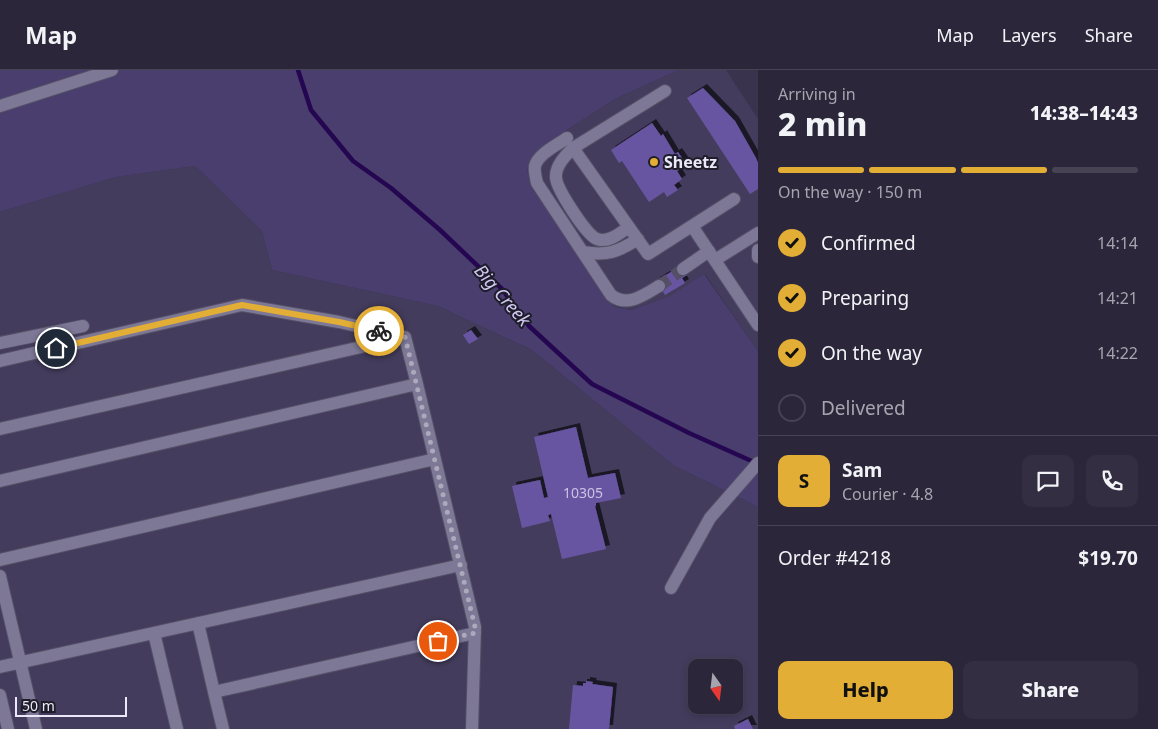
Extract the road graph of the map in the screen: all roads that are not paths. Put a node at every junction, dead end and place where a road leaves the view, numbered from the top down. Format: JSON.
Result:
{"nodes":[{"id":1,"x":112,"y":70,"type":"edge"},
{"id":2,"x":665,"y":90,"type":"dead end"},
{"id":3,"x":0,"y":106,"type":"edge"},
{"id":4,"x":570,"y":143,"type":"junction"},
{"id":5,"x":734,"y":198,"type":"dead end"},
{"id":6,"x":692,"y":226,"type":"junction"},
{"id":7,"x":629,"y":227,"type":"junction"},
{"id":8,"x":758,"y":232,"type":"edge"},
{"id":9,"x":638,"y":239,"type":"junction"},
{"id":10,"x":758,"y":250,"type":"edge"},
{"id":11,"x":583,"y":252,"type":"junction"},
{"id":12,"x":712,"y":256,"type":"junction"},
{"id":13,"x":758,"y":257,"type":"edge"},
{"id":14,"x":683,"y":269,"type":"tunnel mouth"},
{"id":15,"x":658,"y":286,"type":"tunnel mouth"},
{"id":16,"x":758,"y":325,"type":"edge"},
{"id":17,"x":83,"y":326,"type":"dead end"},
{"id":18,"x":405,"y":337,"type":"junction"},
{"id":19,"x":0,"y":344,"type":"edge"},
{"id":20,"x":0,"y":361,"type":"edge"},
{"id":21,"x":417,"y":384,"type":"junction"},
{"id":22,"x":0,"y":429,"type":"edge"},
{"id":23,"x":435,"y":459,"type":"junction"},
{"id":24,"x":758,"y":463,"type":"edge"},
{"id":25,"x":0,"y":481,"type":"edge"},
{"id":26,"x":0,"y":560,"type":"edge"},
{"id":27,"x":461,"y":565,"type":"junction"},
{"id":28,"x":0,"y":576,"type":"edge"},
{"id":29,"x":671,"y":588,"type":"dead end"},
{"id":30,"x":198,"y":623,"type":"junction"},
{"id":31,"x":154,"y":633,"type":"junction"},
{"id":32,"x":475,"y":633,"type":"junction"},
{"id":33,"x":20,"y":662,"type":"junction"},
{"id":34,"x":0,"y":667,"type":"edge"},
{"id":35,"x":214,"y":692,"type":"junction"},
{"id":36,"x":0,"y":695,"type":"edge"},
{"id":37,"x":8,"y":729,"type":"edge"},
{"id":38,"x":36,"y":729,"type":"edge"},
{"id":39,"x":177,"y":729,"type":"edge"},
{"id":40,"x":223,"y":729,"type":"edge"},
{"id":41,"x":472,"y":729,"type":"edge"}],
"edges":[{"from":1,"to":3,"type":"street"},
{"from":2,"to":4,"type":"street"},
{"from":4,"to":7,"type":"street"},
{"from":4,"to":7,"type":"street"},
{"from":4,"to":11,"type":"street"},
{"from":5,"to":6,"type":"street"},
{"from":6,"to":9,"type":"street"},
{"from":6,"to":12,"type":"street"},
{"from":7,"to":9,"type":"street"},
{"from":8,"to":12,"type":"street"},
{"from":9,"to":11,"type":"street"},
{"from":10,"to":13,"type":"street"},
{"from":11,"to":15,"type":"street"},
{"from":12,"to":14,"type":"street"},
{"from":12,"to":16,"type":"street"},
{"from":17,"to":19,"type":"street"},
{"from":18,"to":20,"type":"street"},
{"from":18,"to":21,"type":"street"},
{"from":18,"to":22,"type":"street"},
{"from":21,"to":23,"type":"street"},
{"from":21,"to":25,"type":"street"},
{"from":23,"to":26,"type":"street"},
{"from":23,"to":27,"type":"street"},
{"from":24,"to":29,"type":"street"},
{"from":27,"to":30,"type":"street"},
{"from":27,"to":32,"type":"street"},
{"from":28,"to":33,"type":"street"},
{"from":30,"to":31,"type":"street"},
{"from":30,"to":35,"type":"street"},
{"from":31,"to":33,"type":"street"},
{"from":31,"to":39,"type":"street"},
{"from":32,"to":35,"type":"street"},
{"from":32,"to":41,"type":"street"},
{"from":33,"to":34,"type":"street"},
{"from":33,"to":38,"type":"street"},
{"from":35,"to":40,"type":"street"},
{"from":36,"to":37,"type":"street"}]}
